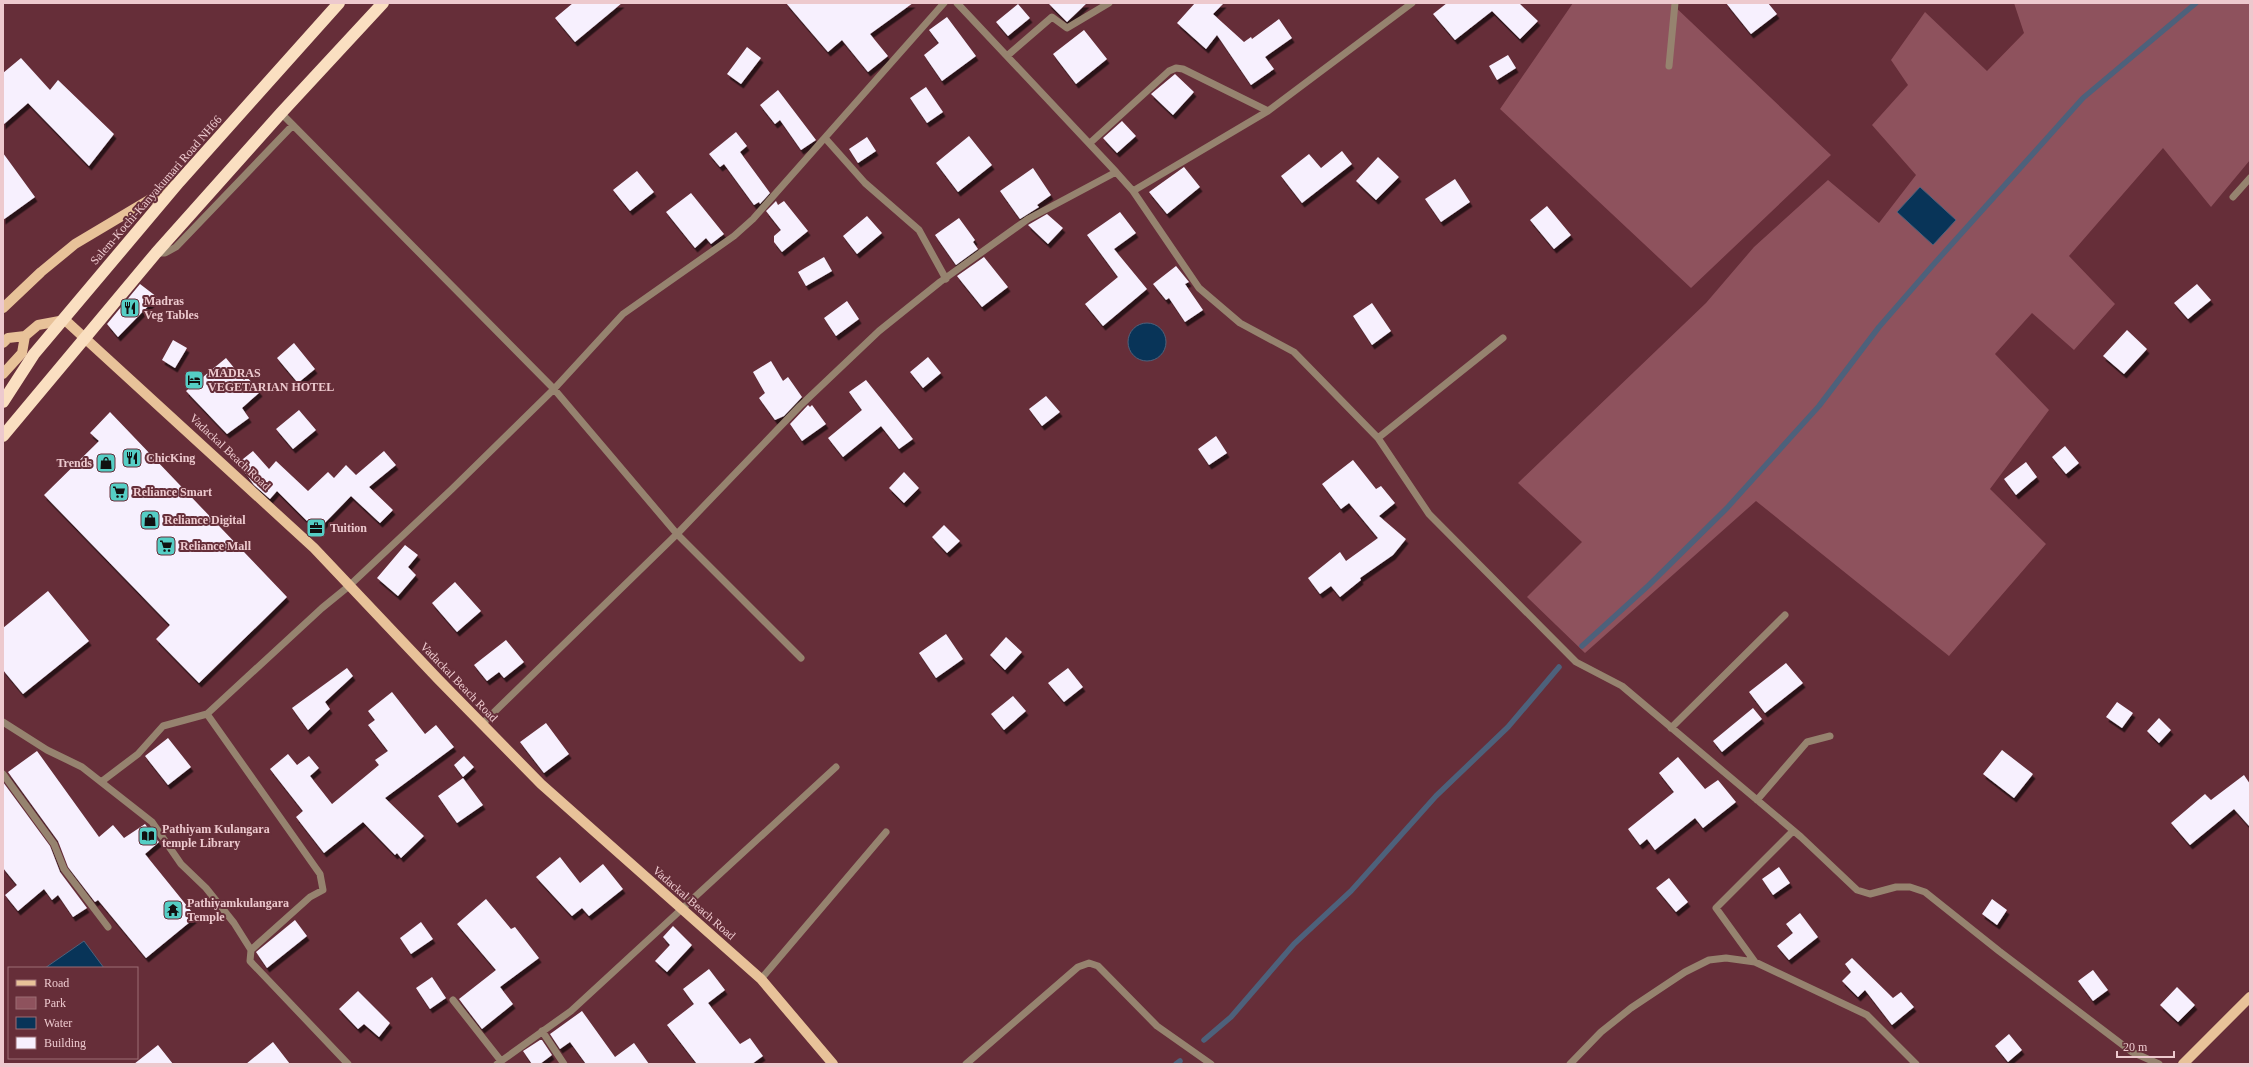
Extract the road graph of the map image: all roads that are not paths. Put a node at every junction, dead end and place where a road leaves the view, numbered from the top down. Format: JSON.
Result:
{"nodes":[{"id":1,"x":339,"y":3,"type":"edge"},
{"id":2,"x":383,"y":3,"type":"edge"},
{"id":3,"x":944,"y":3,"type":"edge"},
{"id":4,"x":956,"y":3,"type":"edge"},
{"id":5,"x":1109,"y":3,"type":"edge"},
{"id":6,"x":1412,"y":3,"type":"edge"},
{"id":7,"x":1675,"y":3,"type":"edge"},
{"id":8,"x":1007,"y":56,"type":"junction"},
{"id":9,"x":1669,"y":66,"type":"dead end"},
{"id":10,"x":1268,"y":111,"type":"junction"},
{"id":11,"x":281,"y":113,"type":"junction"},
{"id":12,"x":293,"y":125,"type":"junction"},
{"id":13,"x":825,"y":138,"type":"junction"},
{"id":14,"x":1090,"y":143,"type":"junction"},
{"id":15,"x":1116,"y":172,"type":"junction"},
{"id":16,"x":2250,"y":178,"type":"edge"},
{"id":17,"x":179,"y":182,"type":"junction"},
{"id":18,"x":1133,"y":191,"type":"junction"},
{"id":19,"x":2233,"y":197,"type":"dead end"},
{"id":20,"x":156,"y":253,"type":"junction"},
{"id":21,"x":946,"y":279,"type":"junction"},
{"id":22,"x":3,"y":308,"type":"edge"},
{"id":23,"x":65,"y":320,"type":"junction"},
{"id":24,"x":25,"y":336,"type":"junction"},
{"id":25,"x":1504,"y":338,"type":"dead end"},
{"id":26,"x":85,"y":340,"type":"junction"},
{"id":27,"x":3,"y":343,"type":"edge"},
{"id":28,"x":3,"y":374,"type":"edge"},
{"id":29,"x":554,"y":389,"type":"junction"},
{"id":30,"x":3,"y":402,"type":"edge"},
{"id":31,"x":3,"y":436,"type":"edge"},
{"id":32,"x":1378,"y":438,"type":"junction"},
{"id":33,"x":677,"y":534,"type":"junction"},
{"id":34,"x":349,"y":586,"type":"junction"},
{"id":35,"x":1786,"y":615,"type":"dead end"},
{"id":36,"x":801,"y":658,"type":"dead end"},
{"id":37,"x":207,"y":714,"type":"junction"},
{"id":38,"x":3,"y":722,"type":"edge"},
{"id":39,"x":482,"y":724,"type":"junction"},
{"id":40,"x":1671,"y":728,"type":"junction"},
{"id":41,"x":1830,"y":736,"type":"dead end"},
{"id":42,"x":836,"y":768,"type":"dead end"},
{"id":43,"x":3,"y":774,"type":"edge"},
{"id":44,"x":101,"y":782,"type":"junction"},
{"id":45,"x":1757,"y":800,"type":"junction"},
{"id":46,"x":1794,"y":831,"type":"junction"},
{"id":47,"x":886,"y":832,"type":"dead end"},
{"id":48,"x":682,"y":910,"type":"junction"},
{"id":49,"x":108,"y":927,"type":"dead end"},
{"id":50,"x":251,"y":950,"type":"junction"},
{"id":51,"x":1755,"y":962,"type":"junction"},
{"id":52,"x":761,"y":979,"type":"junction"},
{"id":53,"x":2250,"y":997,"type":"edge"},
{"id":54,"x":453,"y":1000,"type":"dead end"},
{"id":55,"x":542,"y":1032,"type":"junction"},
{"id":56,"x":499,"y":1063,"type":"edge"},
{"id":57,"x":348,"y":1064,"type":"edge"},
{"id":58,"x":564,"y":1064,"type":"edge"},
{"id":59,"x":833,"y":1064,"type":"edge"},
{"id":60,"x":966,"y":1064,"type":"edge"},
{"id":61,"x":1211,"y":1064,"type":"edge"},
{"id":62,"x":1570,"y":1064,"type":"edge"},
{"id":63,"x":1916,"y":1064,"type":"edge"},
{"id":64,"x":2159,"y":1064,"type":"edge"},
{"id":65,"x":2183,"y":1064,"type":"edge"}],
"edges":[{"from":1,"to":17,"type":"highway","name":"Salem-Kochi-Kanyakumari Road NH66"},
{"from":2,"to":11,"type":"highway"},
{"from":3,"to":13,"type":"street"},
{"from":4,"to":8,"type":"street"},
{"from":5,"to":8,"type":"street"},
{"from":6,"to":10,"type":"street"},
{"from":7,"to":9,"type":"street"},
{"from":8,"to":14,"type":"street"},
{"from":10,"to":14,"type":"street"},
{"from":10,"to":18,"type":"street"},
{"from":11,"to":12,"type":"street"},
{"from":11,"to":20,"type":"highway"},
{"from":12,"to":20,"type":"street"},
{"from":12,"to":29,"type":"street"},
{"from":13,"to":21,"type":"street"},
{"from":13,"to":29,"type":"street"},
{"from":14,"to":15,"type":"street"},
{"from":15,"to":18,"type":"street"},
{"from":15,"to":21,"type":"street"},
{"from":16,"to":19,"type":"street"},
{"from":17,"to":22,"type":"main road"},
{"from":17,"to":23,"type":"highway","name":"Salem-Kochi-Kanyakumari Road NH66"},
{"from":18,"to":32,"type":"street"},
{"from":20,"to":26,"type":"highway"},
{"from":21,"to":33,"type":"street"},
{"from":23,"to":24,"type":"main road"},
{"from":23,"to":26,"type":"main road","name":"Vadackal Beach Road"},
{"from":23,"to":30,"type":"highway","name":"Salem-Kochi-Kanyakumari Road NH66"},
{"from":24,"to":27,"type":"main road"},
{"from":24,"to":28,"type":"main road"},
{"from":25,"to":32,"type":"street"},
{"from":26,"to":31,"type":"highway"},
{"from":26,"to":34,"type":"main road","name":"Vadackal Beach Road"},
{"from":29,"to":33,"type":"street"},
{"from":29,"to":34,"type":"street"},
{"from":32,"to":40,"type":"street"},
{"from":33,"to":36,"type":"street"},
{"from":33,"to":39,"type":"street"},
{"from":34,"to":37,"type":"street"},
{"from":34,"to":39,"type":"main road","name":"Vadackal Beach Road"},
{"from":35,"to":40,"type":"street"},
{"from":37,"to":44,"type":"street"},
{"from":37,"to":50,"type":"street"},
{"from":38,"to":44,"type":"street"},
{"from":39,"to":48,"type":"main road","name":"Vadackal Beach Road"},
{"from":40,"to":45,"type":"street"},
{"from":41,"to":45,"type":"street"},
{"from":42,"to":48,"type":"street"},
{"from":43,"to":49,"type":"street"},
{"from":44,"to":50,"type":"street"},
{"from":45,"to":46,"type":"street"},
{"from":46,"to":51,"type":"street"},
{"from":46,"to":64,"type":"street"},
{"from":47,"to":52,"type":"street"},
{"from":48,"to":52,"type":"main road","name":"Vadackal Beach Road"},
{"from":48,"to":55,"type":"street"},
{"from":50,"to":57,"type":"street"},
{"from":51,"to":62,"type":"street"},
{"from":51,"to":63,"type":"street"},
{"from":52,"to":59,"type":"main road","name":"Vadackal Beach Road"},
{"from":53,"to":65,"type":"main road"},
{"from":54,"to":56,"type":"street"},
{"from":55,"to":56,"type":"street"},
{"from":55,"to":58,"type":"street"},
{"from":60,"to":61,"type":"street"}]}
